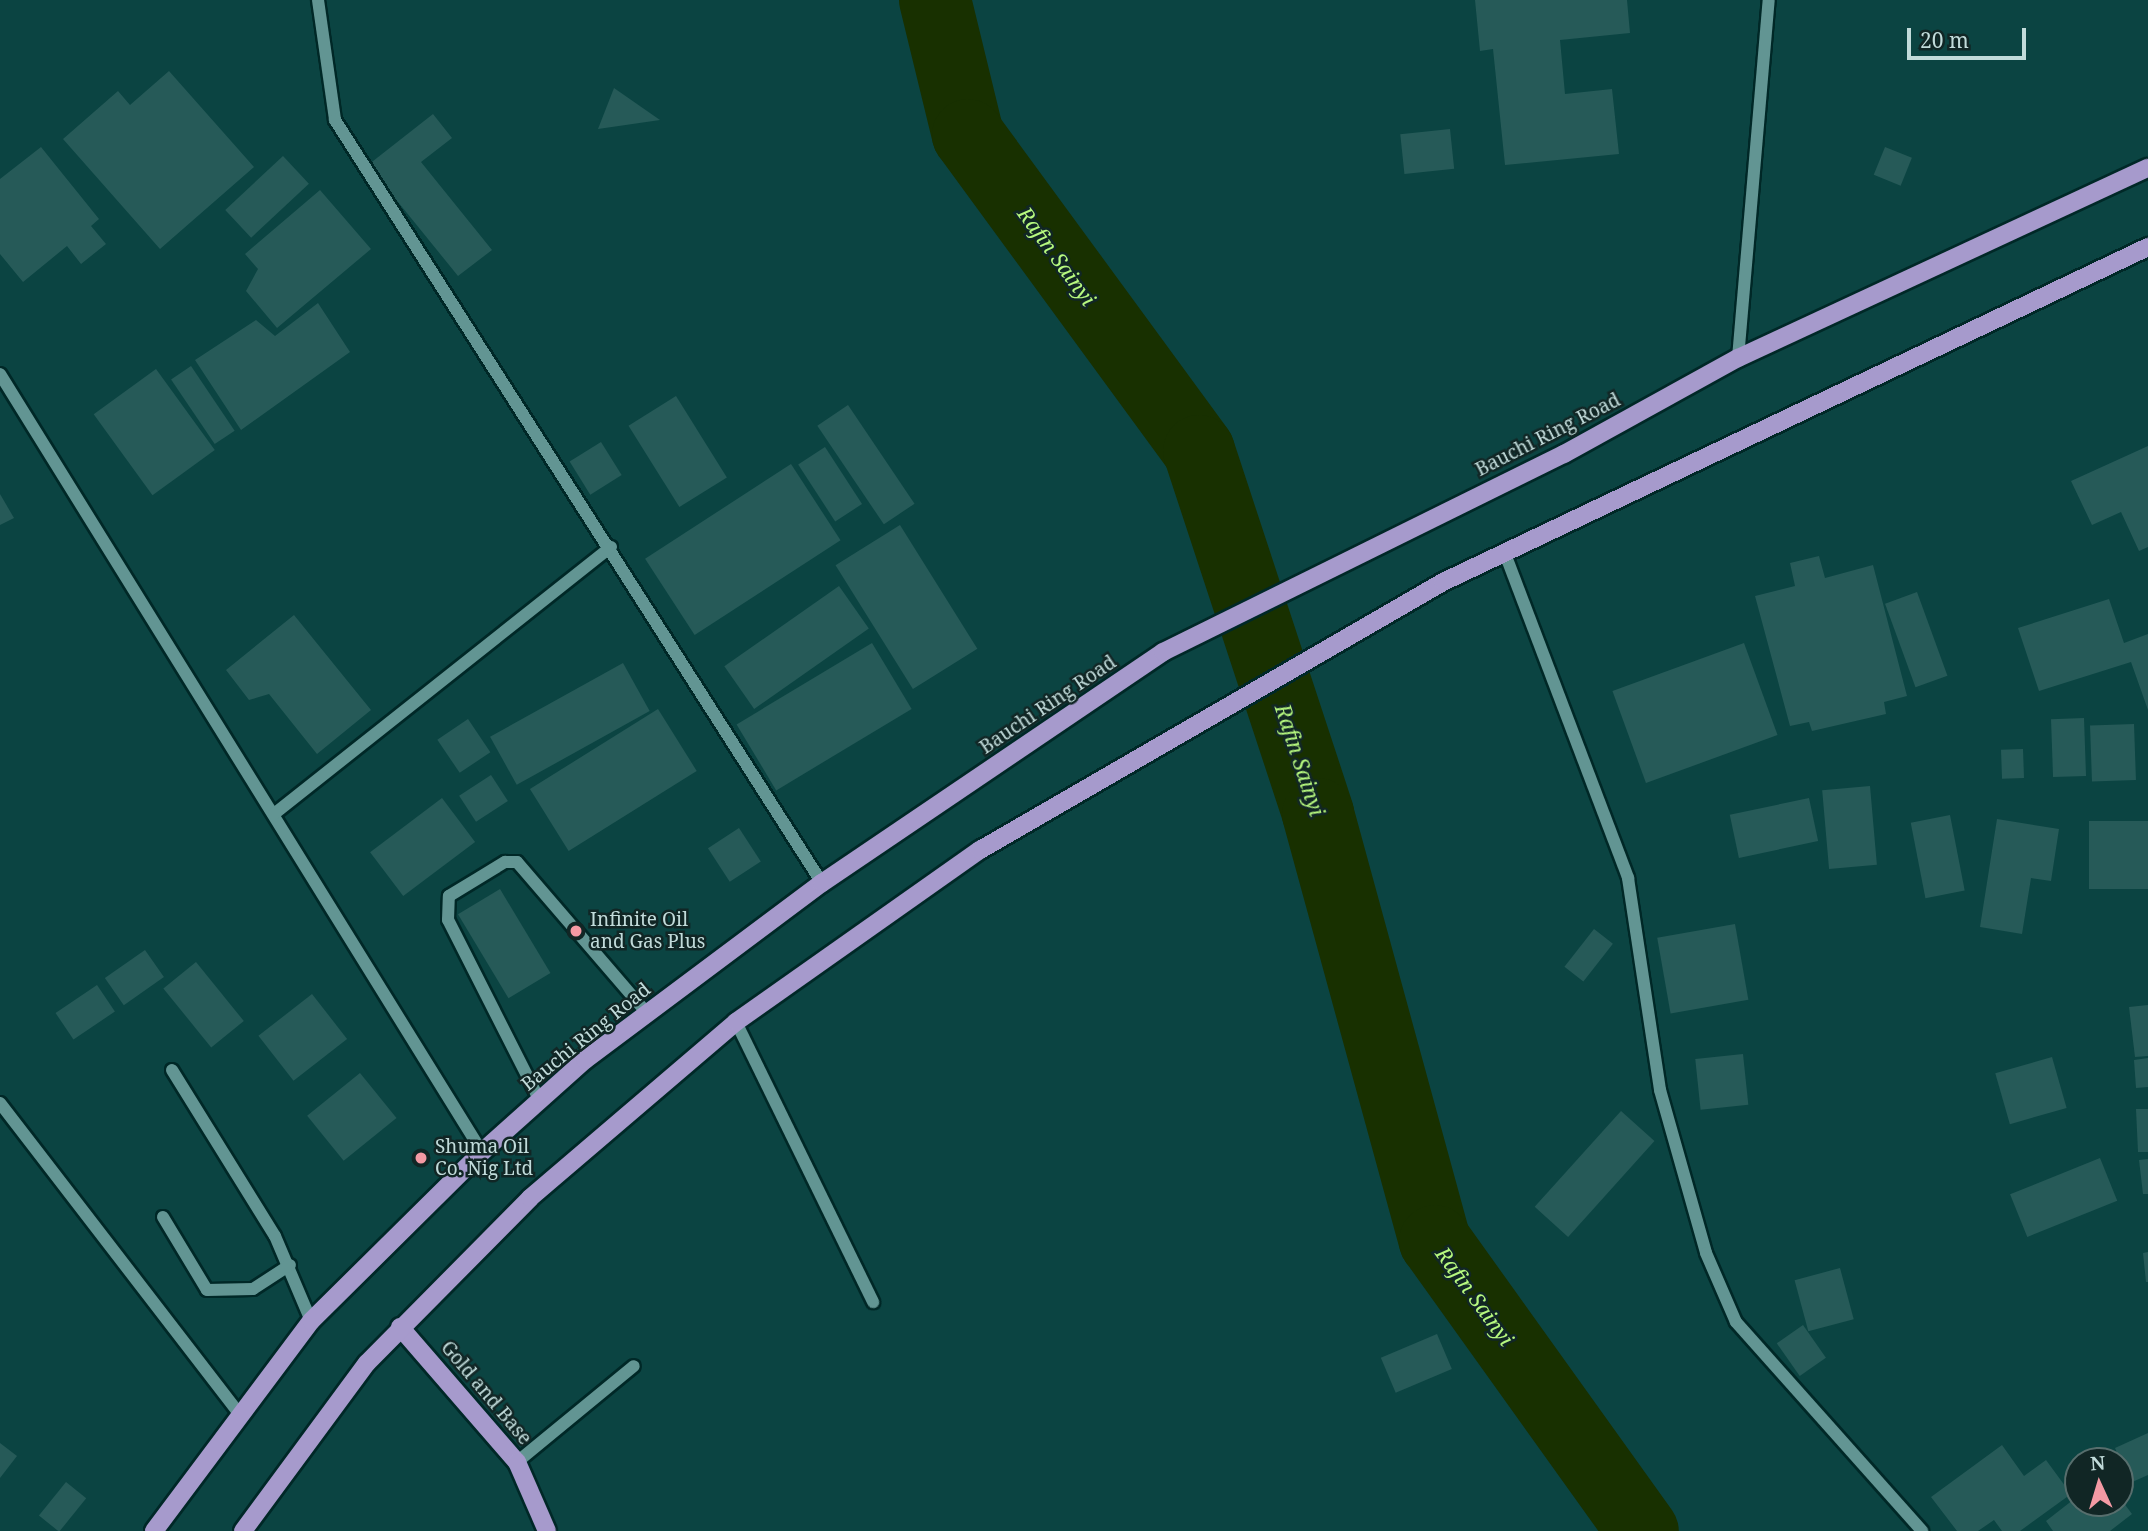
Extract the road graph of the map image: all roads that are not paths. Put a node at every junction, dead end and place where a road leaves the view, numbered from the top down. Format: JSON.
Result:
{"nodes":[{"id":1,"x":318,"y":0,"type":"edge"},
{"id":2,"x":1769,"y":0,"type":"edge"},
{"id":3,"x":2148,"y":168,"type":"edge"},
{"id":4,"x":2148,"y":247,"type":"edge"},
{"id":5,"x":1738,"y":358,"type":"junction"},
{"id":6,"x":0,"y":374,"type":"edge"},
{"id":7,"x":611,"y":547,"type":"junction"},
{"id":8,"x":1504,"y":551,"type":"junction"},
{"id":9,"x":274,"y":814,"type":"junction"},
{"id":10,"x":822,"y":883,"type":"junction"},
{"id":11,"x":646,"y":1012,"type":"junction"},
{"id":12,"x":736,"y":1022,"type":"junction"},
{"id":13,"x":172,"y":1070,"type":"dead end"},
{"id":14,"x":540,"y":1101,"type":"junction"},
{"id":15,"x":0,"y":1102,"type":"edge"},
{"id":16,"x":482,"y":1152,"type":"junction"},
{"id":17,"x":163,"y":1217,"type":"dead end"},
{"id":18,"x":290,"y":1265,"type":"junction"},
{"id":19,"x":873,"y":1301,"type":"dead end"},
{"id":20,"x":311,"y":1321,"type":"junction"},
{"id":21,"x":400,"y":1327,"type":"junction"},
{"id":22,"x":634,"y":1366,"type":"dead end"},
{"id":23,"x":242,"y":1417,"type":"junction"},
{"id":24,"x":517,"y":1462,"type":"junction"},
{"id":25,"x":154,"y":1531,"type":"edge"},
{"id":26,"x":243,"y":1531,"type":"edge"},
{"id":27,"x":547,"y":1531,"type":"edge"},
{"id":28,"x":1922,"y":1531,"type":"edge"}],
"edges":[{"from":1,"to":7,"type":"street"},
{"from":2,"to":5,"type":"street"},
{"from":3,"to":5,"type":"main road","name":"Bauchi Ring Road"},
{"from":4,"to":8,"type":"main road"},
{"from":5,"to":10,"type":"main road","name":"Bauchi Ring Road"},
{"from":6,"to":9,"type":"street"},
{"from":7,"to":9,"type":"street"},
{"from":7,"to":10,"type":"street"},
{"from":8,"to":12,"type":"main road"},
{"from":8,"to":28,"type":"street"},
{"from":9,"to":16,"type":"street"},
{"from":10,"to":11,"type":"main road","name":"Bauchi Ring Road"},
{"from":11,"to":14,"type":"main road","name":"Bauchi Ring Road"},
{"from":11,"to":14,"type":"street"},
{"from":12,"to":19,"type":"street"},
{"from":12,"to":21,"type":"main road"},
{"from":13,"to":18,"type":"street"},
{"from":14,"to":16,"type":"main road","name":"Bauchi Ring Road"},
{"from":15,"to":23,"type":"street"},
{"from":16,"to":20,"type":"main road","name":"Bauchi Ring Road"},
{"from":17,"to":18,"type":"street"},
{"from":18,"to":20,"type":"street"},
{"from":20,"to":23,"type":"main road","name":"Bauchi Ring Road"},
{"from":21,"to":24,"type":"main road","name":"Gold and Base"},
{"from":21,"to":26,"type":"main road"},
{"from":22,"to":24,"type":"street"},
{"from":23,"to":25,"type":"main road","name":"Bauchi Ring Road"},
{"from":24,"to":27,"type":"main road","name":"Gold and Base"}]}
